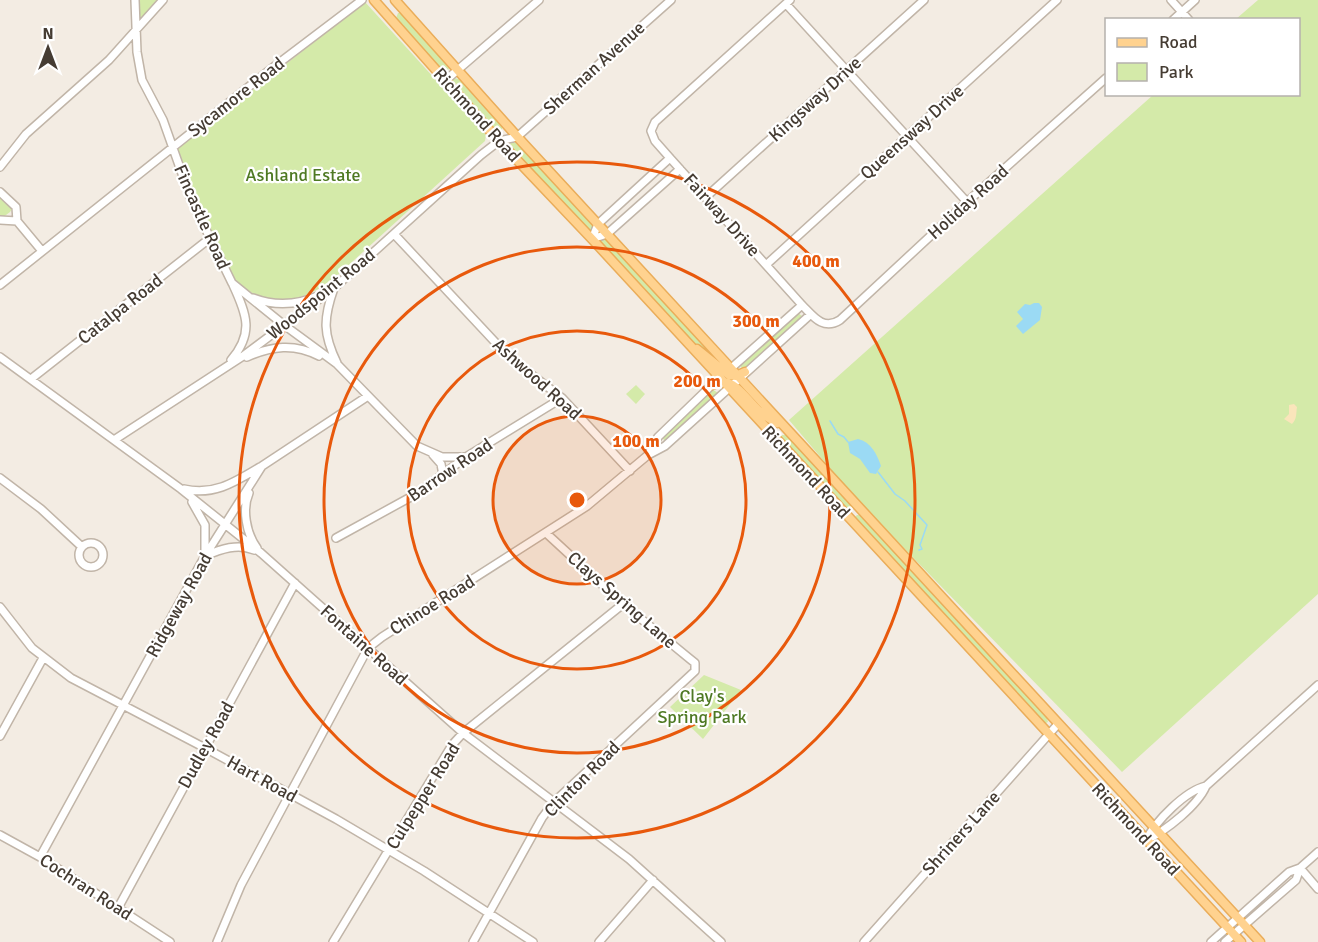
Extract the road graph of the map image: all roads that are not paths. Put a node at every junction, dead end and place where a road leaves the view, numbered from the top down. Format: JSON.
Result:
{"nodes":[{"id":1,"x":135,"y":0,"type":"edge"},
{"id":2,"x":163,"y":0,"type":"edge"},
{"id":3,"x":362,"y":0,"type":"edge"},
{"id":4,"x":374,"y":0,"type":"edge"},
{"id":5,"x":539,"y":0,"type":"edge"},
{"id":6,"x":671,"y":0,"type":"edge"},
{"id":7,"x":924,"y":0,"type":"edge"},
{"id":8,"x":1057,"y":0,"type":"edge"},
{"id":9,"x":1171,"y":0,"type":"edge"},
{"id":10,"x":1195,"y":0,"type":"edge"},
{"id":11,"x":398,"y":1,"type":"edge"},
{"id":12,"x":788,"y":2,"type":"edge"},
{"id":13,"x":1182,"y":12,"type":"junction"},
{"id":14,"x":386,"y":13,"type":"junction"},
{"id":15,"x":1175,"y":18,"type":"edge"},
{"id":16,"x":1187,"y":18,"type":"edge"},
{"id":17,"x":137,"y":30,"type":"junction"},
{"id":18,"x":458,"y":70,"type":"junction"},
{"id":19,"x":847,"y":70,"type":"junction"},
{"id":20,"x":446,"y":80,"type":"junction"},
{"id":21,"x":1105,"y":80,"type":"edge"},
{"id":22,"x":517,"y":137,"type":"junction"},
{"id":23,"x":907,"y":137,"type":"junction"},
{"id":24,"x":499,"y":141,"type":"junction"},
{"id":25,"x":171,"y":148,"type":"junction"},
{"id":26,"x":670,"y":158,"type":"junction"},
{"id":27,"x":0,"y":167,"type":"edge"},
{"id":28,"x":680,"y":169,"type":"junction"},
{"id":29,"x":0,"y":192,"type":"edge"},
{"id":30,"x":706,"y":197,"type":"junction"},
{"id":31,"x":967,"y":202,"type":"junction"},
{"id":32,"x":16,"y":210,"type":"junction"},
{"id":33,"x":2,"y":220,"type":"edge"},
{"id":34,"x":17,"y":221,"type":"junction"},
{"id":35,"x":598,"y":224,"type":"junction"},
{"id":36,"x":394,"y":234,"type":"junction"},
{"id":37,"x":607,"y":234,"type":"junction"},
{"id":38,"x":209,"y":239,"type":"junction"},
{"id":39,"x":592,"y":239,"type":"junction"},
{"id":40,"x":42,"y":251,"type":"junction"},
{"id":41,"x":767,"y":264,"type":"junction"},
{"id":42,"x":232,"y":283,"type":"junction"},
{"id":43,"x":0,"y":285,"type":"edge"},
{"id":44,"x":333,"y":288,"type":"junction"},
{"id":45,"x":245,"y":294,"type":"junction"},
{"id":46,"x":802,"y":305,"type":"junction"},
{"id":47,"x":812,"y":314,"type":"junction"},
{"id":48,"x":830,"y":325,"type":"joint"},
{"id":49,"x":284,"y":326,"type":"junction"},
{"id":50,"x":0,"y":357,"type":"edge"},
{"id":51,"x":337,"y":364,"type":"junction"},
{"id":52,"x":225,"y":367,"type":"junction"},
{"id":53,"x":741,"y":375,"type":"junction"},
{"id":54,"x":31,"y":380,"type":"junction"},
{"id":55,"x":724,"y":380,"type":"junction"},
{"id":56,"x":368,"y":396,"type":"junction"},
{"id":57,"x":562,"y":398,"type":"junction"},
{"id":58,"x":785,"y":428,"type":"junction"},
{"id":59,"x":114,"y":440,"type":"junction"},
{"id":60,"x":433,"y":455,"type":"junction"},
{"id":61,"x":648,"y":455,"type":"junction"},
{"id":62,"x":466,"y":458,"type":"junction"},
{"id":63,"x":262,"y":466,"type":"junction"},
{"id":64,"x":630,"y":471,"type":"junction"},
{"id":65,"x":443,"y":475,"type":"junction"},
{"id":66,"x":0,"y":478,"type":"edge"},
{"id":67,"x":181,"y":489,"type":"junction"},
{"id":68,"x":225,"y":524,"type":"junction"},
{"id":69,"x":546,"y":533,"type":"junction"},
{"id":70,"x":336,"y":538,"type":"dead end"},
{"id":71,"x":82,"y":547,"type":"dead end"},
{"id":72,"x":261,"y":553,"type":"junction"},
{"id":73,"x":205,"y":556,"type":"junction"},
{"id":74,"x":295,"y":583,"type":"junction"},
{"id":75,"x":623,"y":604,"type":"junction"},
{"id":76,"x":0,"y":607,"type":"edge"},
{"id":77,"x":368,"y":648,"type":"junction"},
{"id":78,"x":43,"y":658,"type":"junction"},
{"id":79,"x":696,"y":667,"type":"joint"},
{"id":80,"x":1318,"y":685,"type":"edge"},
{"id":81,"x":123,"y":705,"type":"junction"},
{"id":82,"x":1058,"y":724,"type":"junction"},
{"id":83,"x":463,"y":733,"type":"junction"},
{"id":84,"x":1048,"y":734,"type":"junction"},
{"id":85,"x":0,"y":735,"type":"edge"},
{"id":86,"x":205,"y":748,"type":"junction"},
{"id":87,"x":291,"y":795,"type":"junction"},
{"id":88,"x":554,"y":802,"type":"junction"},
{"id":89,"x":1157,"y":830,"type":"junction"},
{"id":90,"x":0,"y":835,"type":"edge"},
{"id":91,"x":1146,"y":840,"type":"junction"},
{"id":92,"x":388,"y":851,"type":"junction"},
{"id":93,"x":1318,"y":852,"type":"edge"},
{"id":94,"x":40,"y":857,"type":"junction"},
{"id":95,"x":1300,"y":868,"type":"junction"},
{"id":96,"x":653,"y":880,"type":"junction"},
{"id":97,"x":1318,"y":889,"type":"edge"},
{"id":98,"x":118,"y":908,"type":"junction"},
{"id":99,"x":489,"y":914,"type":"junction"},
{"id":100,"x":1238,"y":918,"type":"junction"},
{"id":101,"x":1245,"y":926,"type":"junction"},
{"id":102,"x":1227,"y":927,"type":"junction"},
{"id":103,"x":1238,"y":939,"type":"edge"},
{"id":104,"x":170,"y":942,"type":"edge"},
{"id":105,"x":217,"y":942,"type":"edge"},
{"id":106,"x":333,"y":942,"type":"edge"},
{"id":107,"x":473,"y":942,"type":"edge"},
{"id":108,"x":533,"y":942,"type":"edge"},
{"id":109,"x":599,"y":942,"type":"edge"},
{"id":110,"x":721,"y":942,"type":"edge"},
{"id":111,"x":864,"y":942,"type":"edge"},
{"id":112,"x":1211,"y":942,"type":"edge"},
{"id":113,"x":1225,"y":942,"type":"edge"},
{"id":114,"x":1260,"y":942,"type":"edge"}],
"edges":[{"from":1,"to":17,"type":"street","name":"Fincastle Road"},
{"from":2,"to":17,"type":"street"},
{"from":3,"to":25,"type":"street","name":"Sycamore Road"},
{"from":4,"to":14,"type":"main road","name":"Richmond Road"},
{"from":5,"to":18,"type":"street"},
{"from":6,"to":22,"type":"street","name":"Sherman Avenue"},
{"from":7,"to":19,"type":"street","name":"Kingsway Drive"},
{"from":8,"to":23,"type":"street","name":"Queensway Drive"},
{"from":9,"to":13,"type":"street"},
{"from":10,"to":13,"type":"street"},
{"from":11,"to":14,"type":"street"},
{"from":11,"to":18,"type":"main road","name":"Richmond Road"},
{"from":12,"to":19,"type":"street"},
{"from":12,"to":26,"type":"street","name":"Fairway Drive"},
{"from":13,"to":15,"type":"street"},
{"from":13,"to":16,"type":"street"},
{"from":14,"to":20,"type":"main road","name":"Richmond Road"},
{"from":17,"to":25,"type":"street","name":"Fincastle Road"},
{"from":17,"to":27,"type":"street"},
{"from":18,"to":20,"type":"street"},
{"from":18,"to":22,"type":"main road","name":"Richmond Road"},
{"from":19,"to":23,"type":"street"},
{"from":19,"to":30,"type":"street","name":"Kingsway Drive"},
{"from":20,"to":24,"type":"main road","name":"Richmond Road"},
{"from":21,"to":31,"type":"street","name":"Holiday Road"},
{"from":22,"to":24,"type":"street","name":"Woodspoint Road"},
{"from":22,"to":35,"type":"main road","name":"Richmond Road"},
{"from":23,"to":31,"type":"street"},
{"from":23,"to":41,"type":"street","name":"Queensway Drive"},
{"from":24,"to":36,"type":"street","name":"Woodspoint Road"},
{"from":24,"to":39,"type":"main road","name":"Richmond Road"},
{"from":25,"to":38,"type":"street","name":"Fincastle Road"},
{"from":25,"to":40,"type":"street","name":"Sycamore Road"},
{"from":26,"to":28,"type":"street","name":"Fairway Drive"},
{"from":26,"to":35,"type":"street"},
{"from":28,"to":30,"type":"street","name":"Fairway Drive"},
{"from":28,"to":37,"type":"street"},
{"from":29,"to":32,"type":"street"},
{"from":30,"to":41,"type":"street","name":"Fairway Drive"},
{"from":31,"to":48,"type":"street","name":"Holiday Road"},
{"from":32,"to":33,"type":"street"},
{"from":32,"to":34,"type":"street"},
{"from":33,"to":34,"type":"street"},
{"from":34,"to":40,"type":"street"},
{"from":35,"to":37,"type":"main road","name":"Richmond Road"},
{"from":35,"to":39,"type":"street"},
{"from":36,"to":44,"type":"street","name":"Woodspoint Road"},
{"from":36,"to":57,"type":"street","name":"Ashwood Road"},
{"from":37,"to":39,"type":"street"},
{"from":37,"to":55,"type":"main road","name":"Richmond Road"},
{"from":38,"to":42,"type":"street","name":"Fincastle Road"},
{"from":38,"to":54,"type":"street","name":"Catalpa Road"},
{"from":39,"to":55,"type":"main road","name":"Richmond Road"},
{"from":40,"to":43,"type":"street","name":"Sycamore Road"},
{"from":41,"to":46,"type":"street","name":"Fairway Drive"},
{"from":42,"to":45,"type":"street","name":"Fincastle Road"},
{"from":42,"to":52,"type":"street"},
{"from":44,"to":45,"type":"street"},
{"from":44,"to":49,"type":"street","name":"Woodspoint Road"},
{"from":44,"to":51,"type":"street"},
{"from":45,"to":49,"type":"street","name":"Fincastle Road"},
{"from":46,"to":47,"type":"street","name":"Fairway Drive"},
{"from":46,"to":55,"type":"street"},
{"from":47,"to":48,"type":"street","name":"Fairway Drive"},
{"from":47,"to":53,"type":"street"},
{"from":49,"to":51,"type":"street","name":"Fincastle Road"},
{"from":49,"to":52,"type":"street","name":"Woodspoint Road"},
{"from":50,"to":54,"type":"street","name":"Fontaine Road"},
{"from":51,"to":52,"type":"street"},
{"from":51,"to":56,"type":"street","name":"Fincastle Road"},
{"from":52,"to":59,"type":"street","name":"Woodspoint Road"},
{"from":53,"to":55,"type":"main road"},
{"from":53,"to":58,"type":"main road","name":"Richmond Road"},
{"from":54,"to":59,"type":"street","name":"Fontaine Road"},
{"from":55,"to":58,"type":"main road"},
{"from":55,"to":61,"type":"street","name":"Chinoe Road"},
{"from":55,"to":61,"type":"street","name":"Chinoe Road"},
{"from":55,"to":84,"type":"main road","name":"Richmond Road"},
{"from":56,"to":60,"type":"street","name":"Fincastle Road"},
{"from":56,"to":63,"type":"street","name":"Ridgeway Road"},
{"from":57,"to":62,"type":"street","name":"Barrow Road"},
{"from":57,"to":64,"type":"street","name":"Ashwood Road"},
{"from":58,"to":82,"type":"main road","name":"Richmond Road"},
{"from":59,"to":67,"type":"street","name":"Fontaine Road"},
{"from":60,"to":62,"type":"street","name":"Fincastle Road"},
{"from":60,"to":65,"type":"street","name":"Fincastle Road"},
{"from":61,"to":64,"type":"street","name":"Chinoe Road"},
{"from":62,"to":65,"type":"street","name":"Barrow Road"},
{"from":63,"to":67,"type":"street"},
{"from":63,"to":68,"type":"street","name":"Ridgeway Road"},
{"from":63,"to":72,"type":"street"},
{"from":64,"to":69,"type":"street","name":"Chinoe Road"},
{"from":65,"to":70,"type":"street","name":"Barrow Road"},
{"from":66,"to":71,"type":"street"},
{"from":67,"to":68,"type":"street","name":"Fontaine Road"},
{"from":67,"to":73,"type":"street"},
{"from":68,"to":72,"type":"street","name":"Fontaine Road"},
{"from":68,"to":73,"type":"street","name":"Ridgeway Road"},
{"from":69,"to":75,"type":"street","name":"Clays Spring Lane"},
{"from":69,"to":77,"type":"street","name":"Chinoe Road"},
{"from":72,"to":73,"type":"street"},
{"from":72,"to":74,"type":"street","name":"Fontaine Road"},
{"from":73,"to":81,"type":"street","name":"Ridgeway Road"},
{"from":74,"to":77,"type":"street","name":"Fontaine Road"},
{"from":74,"to":86,"type":"street","name":"Dudley Road"},
{"from":75,"to":79,"type":"street","name":"Clays Spring Lane"},
{"from":75,"to":83,"type":"street","name":"Culpepper Road"},
{"from":76,"to":78,"type":"street","name":"Hart Road"},
{"from":77,"to":83,"type":"street","name":"Fontaine Road"},
{"from":77,"to":87,"type":"street","name":"Chinoe Road"},
{"from":78,"to":81,"type":"street","name":"Hart Road"},
{"from":78,"to":85,"type":"street"},
{"from":79,"to":88,"type":"street","name":"Clinton Road"},
{"from":80,"to":89,"type":"street"},
{"from":81,"to":86,"type":"street","name":"Hart Road"},
{"from":81,"to":94,"type":"street","name":"Ridgeway Road"},
{"from":82,"to":84,"type":"street","name":"Shriners Lane"},
{"from":82,"to":89,"type":"main road","name":"Richmond Road"},
{"from":83,"to":88,"type":"street","name":"Fontaine Road"},
{"from":83,"to":92,"type":"street","name":"Culpepper Road"},
{"from":84,"to":91,"type":"main road","name":"Richmond Road"},
{"from":84,"to":111,"type":"street","name":"Shriners Lane"},
{"from":86,"to":87,"type":"street","name":"Hart Road"},
{"from":86,"to":98,"type":"street","name":"Dudley Road"},
{"from":87,"to":92,"type":"street","name":"Hart Road"},
{"from":87,"to":105,"type":"street","name":"Chinoe Road"},
{"from":88,"to":96,"type":"street","name":"Fontaine Road"},
{"from":88,"to":99,"type":"street","name":"Clinton Road"},
{"from":89,"to":91,"type":"street"},
{"from":89,"to":100,"type":"main road","name":"Richmond Road"},
{"from":90,"to":94,"type":"street","name":"Cochran Road"},
{"from":91,"to":102,"type":"main road","name":"Richmond Road"},
{"from":92,"to":99,"type":"street","name":"Hart Road"},
{"from":92,"to":106,"type":"street","name":"Culpepper Road"},
{"from":93,"to":95,"type":"street"},
{"from":94,"to":98,"type":"street","name":"Cochran Road"},
{"from":95,"to":97,"type":"street"},
{"from":95,"to":100,"type":"street"},
{"from":95,"to":101,"type":"street"},
{"from":96,"to":109,"type":"street"},
{"from":96,"to":110,"type":"street","name":"Fontaine Road"},
{"from":98,"to":104,"type":"street","name":"Cochran Road"},
{"from":99,"to":107,"type":"street","name":"Clinton Road"},
{"from":99,"to":108,"type":"street","name":"Hart Road"},
{"from":100,"to":101,"type":"main road","name":"Richmond Road"},
{"from":100,"to":102,"type":"street"},
{"from":101,"to":103,"type":"street"},
{"from":101,"to":114,"type":"main road","name":"Richmond Road"},
{"from":102,"to":103,"type":"main road","name":"Richmond Road"},
{"from":102,"to":112,"type":"street"},
{"from":103,"to":113,"type":"street"}]}
